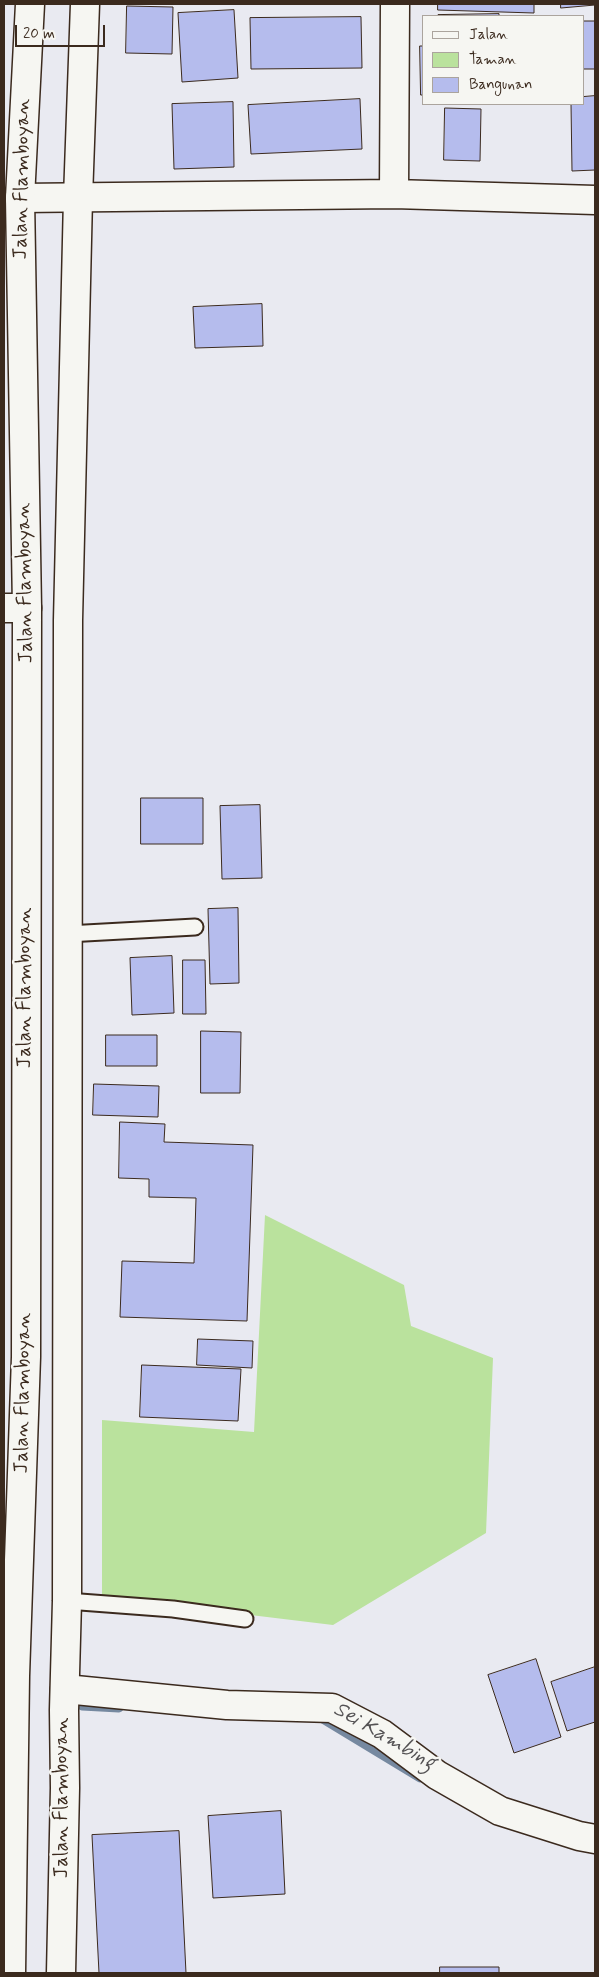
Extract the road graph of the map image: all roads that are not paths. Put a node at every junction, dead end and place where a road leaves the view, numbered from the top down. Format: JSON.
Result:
{"nodes":[{"id":1,"x":30,"y":4,"type":"edge"},
{"id":2,"x":85,"y":4,"type":"edge"},
{"id":3,"x":395,"y":4,"type":"edge"},
{"id":4,"x":394,"y":194,"type":"junction"},
{"id":5,"x":20,"y":198,"type":"junction"},
{"id":6,"x":78,"y":198,"type":"junction"},
{"id":7,"x":595,"y":200,"type":"edge"},
{"id":8,"x":16,"y":608,"type":"edge"},
{"id":9,"x":195,"y":927,"type":"dead end"},
{"id":10,"x":67,"y":934,"type":"junction"},
{"id":11,"x":26,"y":938,"type":"junction"},
{"id":12,"x":67,"y":1601,"type":"junction"},
{"id":13,"x":245,"y":1619,"type":"dead end"},
{"id":14,"x":64,"y":1700,"type":"junction"},
{"id":15,"x":8,"y":1838,"type":"edge"},
{"id":16,"x":595,"y":1839,"type":"edge"},
{"id":17,"x":11,"y":1973,"type":"edge"},
{"id":18,"x":61,"y":1973,"type":"edge"}],
"edges":[{"from":1,"to":5,"type":"main road","name":"Jalan Flamboyan"},
{"from":2,"to":6,"type":"main road","name":"Jalan Flamboyan"},
{"from":3,"to":4,"type":"main road"},
{"from":4,"to":6,"type":"main road"},
{"from":4,"to":7,"type":"main road"},
{"from":5,"to":6,"type":"main road"},
{"from":5,"to":8,"type":"main road","name":"Jalan Flamboyan"},
{"from":6,"to":10,"type":"main road","name":"Jalan Flamboyan"},
{"from":8,"to":11,"type":"main road","name":"Jalan Flamboyan"},
{"from":9,"to":10,"type":"lane"},
{"from":10,"to":11,"type":"main road"},
{"from":10,"to":12,"type":"main road","name":"Jalan Flamboyan"},
{"from":11,"to":15,"type":"main road","name":"Jalan Flamboyan"},
{"from":12,"to":13,"type":"lane"},
{"from":12,"to":14,"type":"main road","name":"Jalan Flamboyan"},
{"from":14,"to":16,"type":"main road"},
{"from":14,"to":18,"type":"main road","name":"Jalan Flamboyan"},
{"from":15,"to":17,"type":"main road","name":"Jalan Flamboyan"}]}
